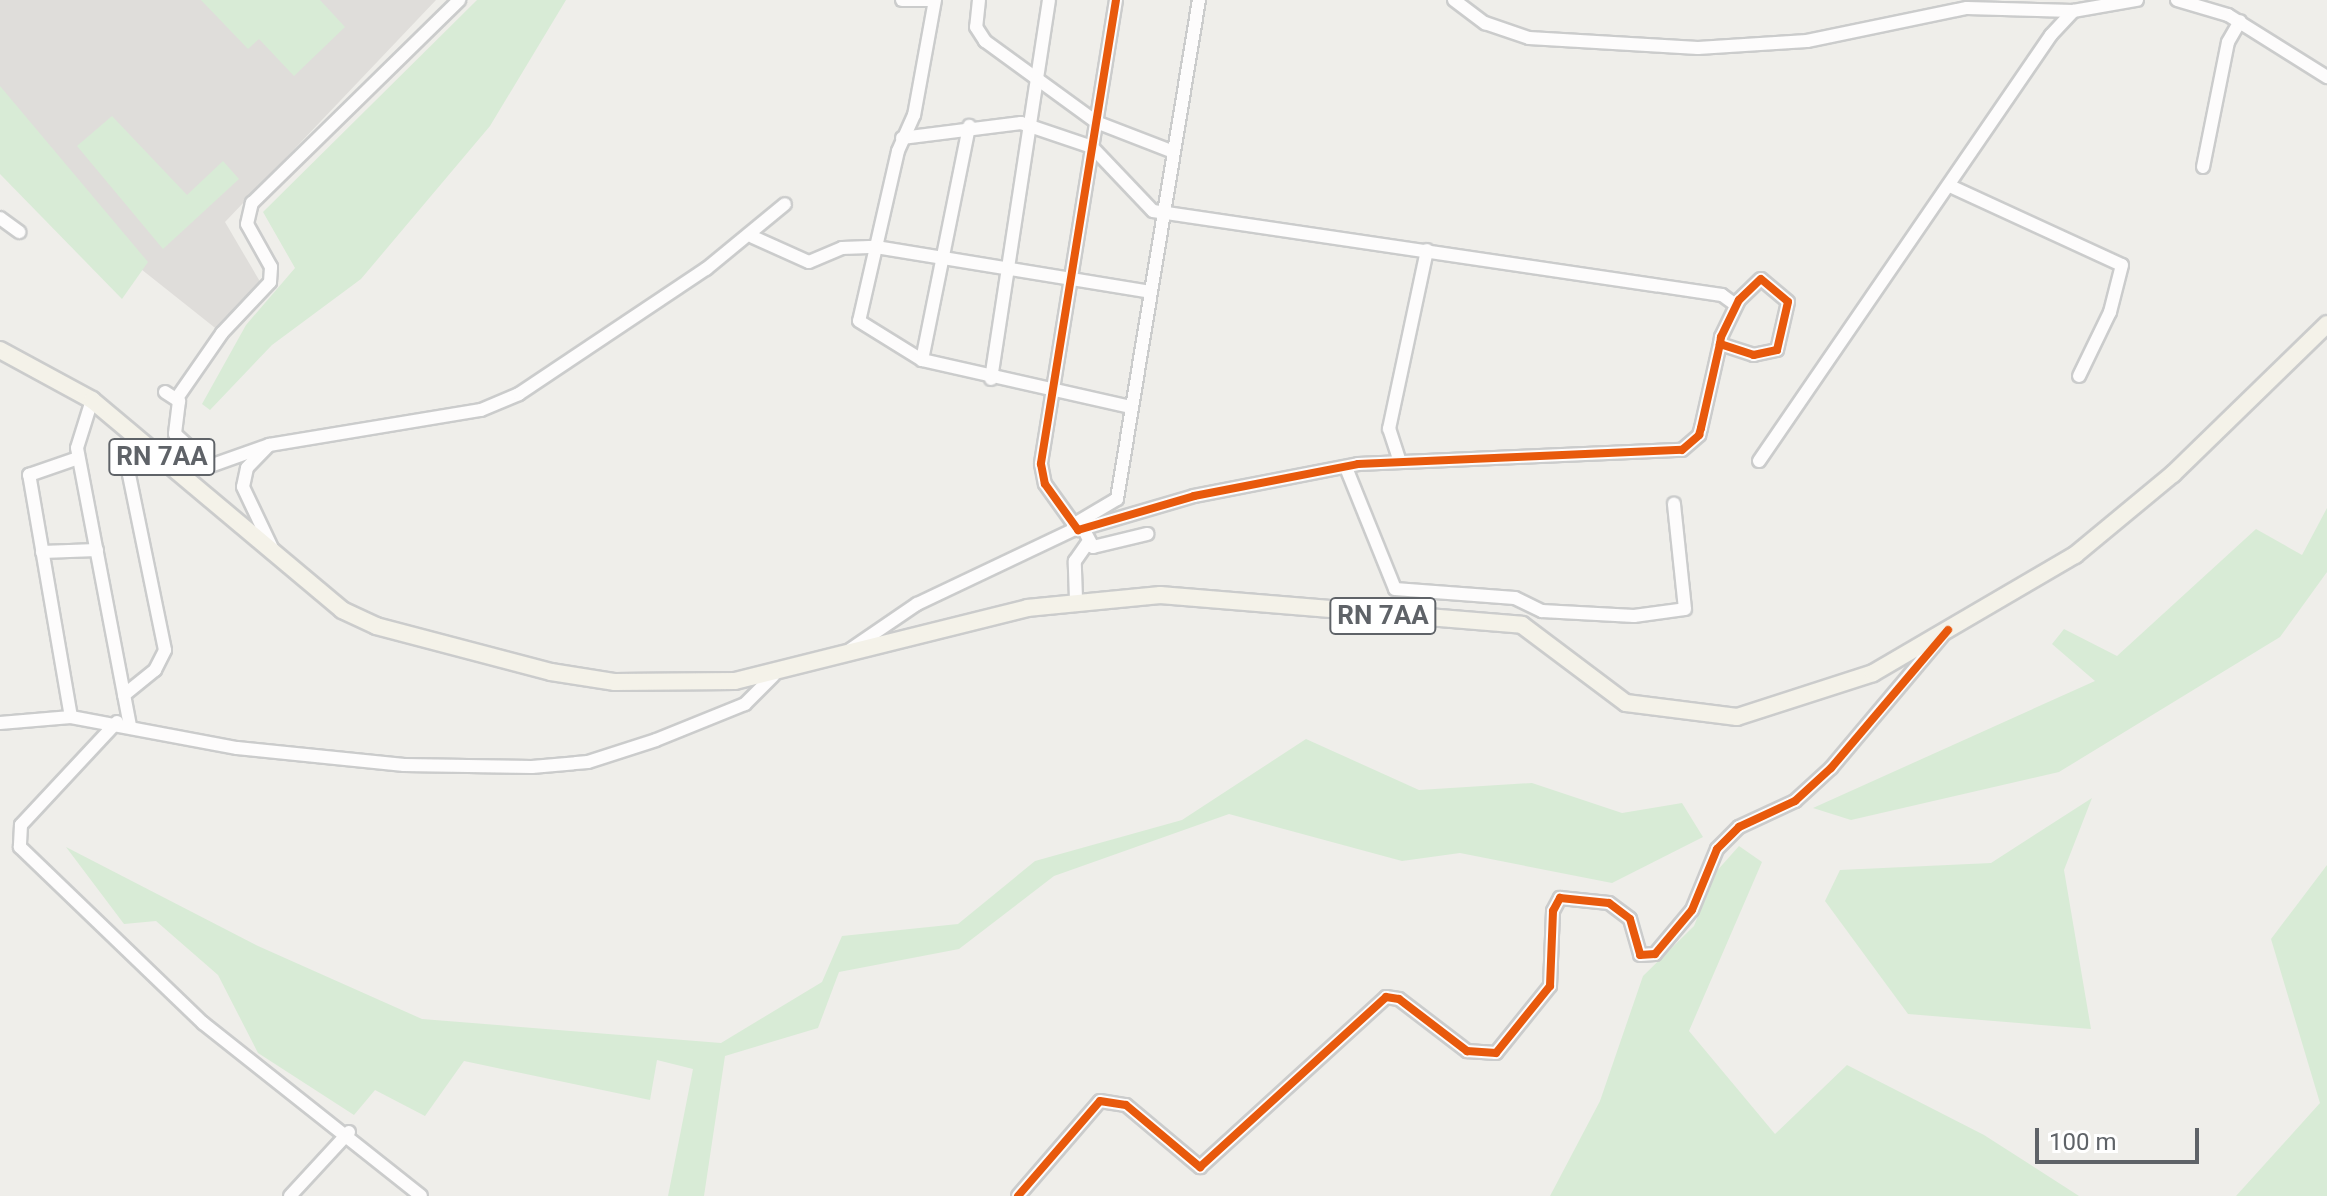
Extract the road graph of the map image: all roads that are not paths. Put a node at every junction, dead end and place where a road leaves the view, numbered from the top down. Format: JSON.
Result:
{"nodes":[{"id":1,"x":459,"y":0,"type":"edge"},
{"id":2,"x":902,"y":0,"type":"edge"},
{"id":3,"x":934,"y":0,"type":"edge"},
{"id":4,"x":979,"y":0,"type":"edge"},
{"id":5,"x":1049,"y":0,"type":"edge"},
{"id":6,"x":1116,"y":0,"type":"edge"},
{"id":7,"x":1199,"y":0,"type":"edge"},
{"id":8,"x":1454,"y":0,"type":"edge"},
{"id":9,"x":2137,"y":0,"type":"edge"},
{"id":10,"x":2177,"y":0,"type":"edge"},
{"id":11,"x":2073,"y":11,"type":"junction"},
{"id":12,"x":2240,"y":21,"type":"junction"},
{"id":13,"x":2327,"y":77,"type":"edge"},
{"id":14,"x":1037,"y":78,"type":"junction"},
{"id":15,"x":1096,"y":122,"type":"junction"},
{"id":16,"x":969,"y":126,"type":"junction"},
{"id":17,"x":1031,"y":127,"type":"junction"},
{"id":18,"x":902,"y":138,"type":"junction"},
{"id":19,"x":1092,"y":147,"type":"junction"},
{"id":20,"x":1171,"y":151,"type":"junction"},
{"id":21,"x":2203,"y":167,"type":"dead end"},
{"id":22,"x":1950,"y":186,"type":"junction"},
{"id":23,"x":785,"y":204,"type":"dead end"},
{"id":24,"x":1161,"y":213,"type":"junction"},
{"id":25,"x":0,"y":218,"type":"edge"},
{"id":26,"x":19,"y":232,"type":"dead end"},
{"id":27,"x":753,"y":237,"type":"junction"},
{"id":28,"x":876,"y":247,"type":"junction"},
{"id":29,"x":1427,"y":250,"type":"junction"},
{"id":30,"x":944,"y":258,"type":"junction"},
{"id":31,"x":1009,"y":269,"type":"junction"},
{"id":32,"x":1071,"y":279,"type":"junction"},
{"id":33,"x":1150,"y":292,"type":"junction"},
{"id":34,"x":1736,"y":305,"type":"junction"},
{"id":35,"x":2327,"y":324,"type":"edge"},
{"id":36,"x":1720,"y":344,"type":"junction"},
{"id":37,"x":0,"y":350,"type":"edge"},
{"id":38,"x":922,"y":360,"type":"junction"},
{"id":39,"x":2079,"y":376,"type":"dead end"},
{"id":40,"x":991,"y":379,"type":"junction"},
{"id":41,"x":1052,"y":393,"type":"junction"},
{"id":42,"x":92,"y":400,"type":"junction"},
{"id":43,"x":1131,"y":407,"type":"junction"},
{"id":44,"x":132,"y":432,"type":"junction"},
{"id":45,"x":269,"y":445,"type":"junction"},
{"id":46,"x":78,"y":458,"type":"junction"},
{"id":47,"x":1399,"y":459,"type":"junction"},
{"id":48,"x":1759,"y":461,"type":"dead end"},
{"id":49,"x":1347,"y":470,"type":"junction"},
{"id":50,"x":1674,"y":504,"type":"dead end"},
{"id":51,"x":1080,"y":532,"type":"junction"},
{"id":52,"x":1147,"y":534,"type":"dead end"},
{"id":53,"x":97,"y":550,"type":"junction"},
{"id":54,"x":42,"y":552,"type":"junction"},
{"id":55,"x":275,"y":554,"type":"junction"},
{"id":56,"x":1076,"y":599,"type":"junction"},
{"id":57,"x":1529,"y":607,"type":"junction"},
{"id":58,"x":1522,"y":625,"type":"junction"},
{"id":59,"x":1948,"y":630,"type":"junction"},
{"id":60,"x":848,"y":651,"type":"junction"},
{"id":61,"x":773,"y":676,"type":"junction"},
{"id":62,"x":124,"y":695,"type":"junction"},
{"id":63,"x":71,"y":717,"type":"junction"},
{"id":64,"x":0,"y":723,"type":"edge"},
{"id":65,"x":124,"y":724,"type":"junction"},
{"id":66,"x":349,"y":1132,"type":"junction"},
{"id":67,"x":290,"y":1196,"type":"edge"},
{"id":68,"x":421,"y":1196,"type":"edge"},
{"id":69,"x":1018,"y":1196,"type":"edge"}],
"edges":[{"from":1,"to":45,"type":"street"},
{"from":2,"to":3,"type":"street"},
{"from":3,"to":18,"type":"street"},
{"from":4,"to":14,"type":"street"},
{"from":5,"to":14,"type":"street"},
{"from":6,"to":15,"type":"street"},
{"from":7,"to":20,"type":"street"},
{"from":8,"to":11,"type":"street"},
{"from":9,"to":11,"type":"street"},
{"from":10,"to":12,"type":"street"},
{"from":11,"to":22,"type":"street"},
{"from":12,"to":13,"type":"street"},
{"from":12,"to":21,"type":"street"},
{"from":14,"to":15,"type":"street"},
{"from":14,"to":17,"type":"street"},
{"from":15,"to":19,"type":"street"},
{"from":15,"to":20,"type":"street"},
{"from":16,"to":17,"type":"street"},
{"from":16,"to":18,"type":"street"},
{"from":16,"to":30,"type":"street"},
{"from":17,"to":19,"type":"street"},
{"from":17,"to":31,"type":"street"},
{"from":18,"to":28,"type":"street"},
{"from":19,"to":24,"type":"street"},
{"from":19,"to":32,"type":"street"},
{"from":20,"to":24,"type":"street"},
{"from":22,"to":39,"type":"street"},
{"from":22,"to":48,"type":"street"},
{"from":23,"to":27,"type":"street"},
{"from":24,"to":29,"type":"street"},
{"from":24,"to":33,"type":"street"},
{"from":25,"to":26,"type":"street"},
{"from":27,"to":28,"type":"street"},
{"from":27,"to":45,"type":"street"},
{"from":28,"to":30,"type":"street"},
{"from":28,"to":38,"type":"street"},
{"from":29,"to":34,"type":"street"},
{"from":29,"to":47,"type":"street"},
{"from":30,"to":31,"type":"street"},
{"from":30,"to":38,"type":"street"},
{"from":31,"to":32,"type":"street"},
{"from":31,"to":40,"type":"street"},
{"from":32,"to":33,"type":"street"},
{"from":32,"to":41,"type":"street"},
{"from":33,"to":43,"type":"street"},
{"from":34,"to":36,"type":"street"},
{"from":34,"to":36,"type":"street"},
{"from":35,"to":59,"type":"main road"},
{"from":36,"to":47,"type":"street"},
{"from":37,"to":42,"type":"main road","number":"RN 7AA"},
{"from":38,"to":40,"type":"street"},
{"from":40,"to":41,"type":"street"},
{"from":41,"to":43,"type":"street"},
{"from":41,"to":51,"type":"street"},
{"from":42,"to":44,"type":"main road","number":"RN 7AA"},
{"from":42,"to":46,"type":"street"},
{"from":43,"to":51,"type":"street"},
{"from":44,"to":55,"type":"main road","number":"RN 7AA"},
{"from":44,"to":62,"type":"street"},
{"from":45,"to":55,"type":"street"},
{"from":46,"to":53,"type":"street"},
{"from":46,"to":54,"type":"street"},
{"from":47,"to":49,"type":"street"},
{"from":49,"to":51,"type":"street"},
{"from":49,"to":57,"type":"street"},
{"from":50,"to":57,"type":"street"},
{"from":51,"to":52,"type":"street"},
{"from":51,"to":56,"type":"street"},
{"from":51,"to":60,"type":"street"},
{"from":53,"to":54,"type":"street"},
{"from":53,"to":62,"type":"street"},
{"from":54,"to":63,"type":"street"},
{"from":55,"to":61,"type":"main road","number":"RN 7AA"},
{"from":56,"to":58,"type":"main road","number":"RN 7AA"},
{"from":56,"to":60,"type":"main road","number":"RN 7AA"},
{"from":57,"to":58,"type":"street"},
{"from":58,"to":59,"type":"main road"},
{"from":59,"to":69,"type":"street"},
{"from":60,"to":61,"type":"main road","number":"RN 7AA"},
{"from":61,"to":65,"type":"street"},
{"from":62,"to":65,"type":"street"},
{"from":63,"to":64,"type":"street"},
{"from":63,"to":65,"type":"street"},
{"from":65,"to":66,"type":"street"},
{"from":66,"to":67,"type":"street"},
{"from":66,"to":68,"type":"street"}]}
